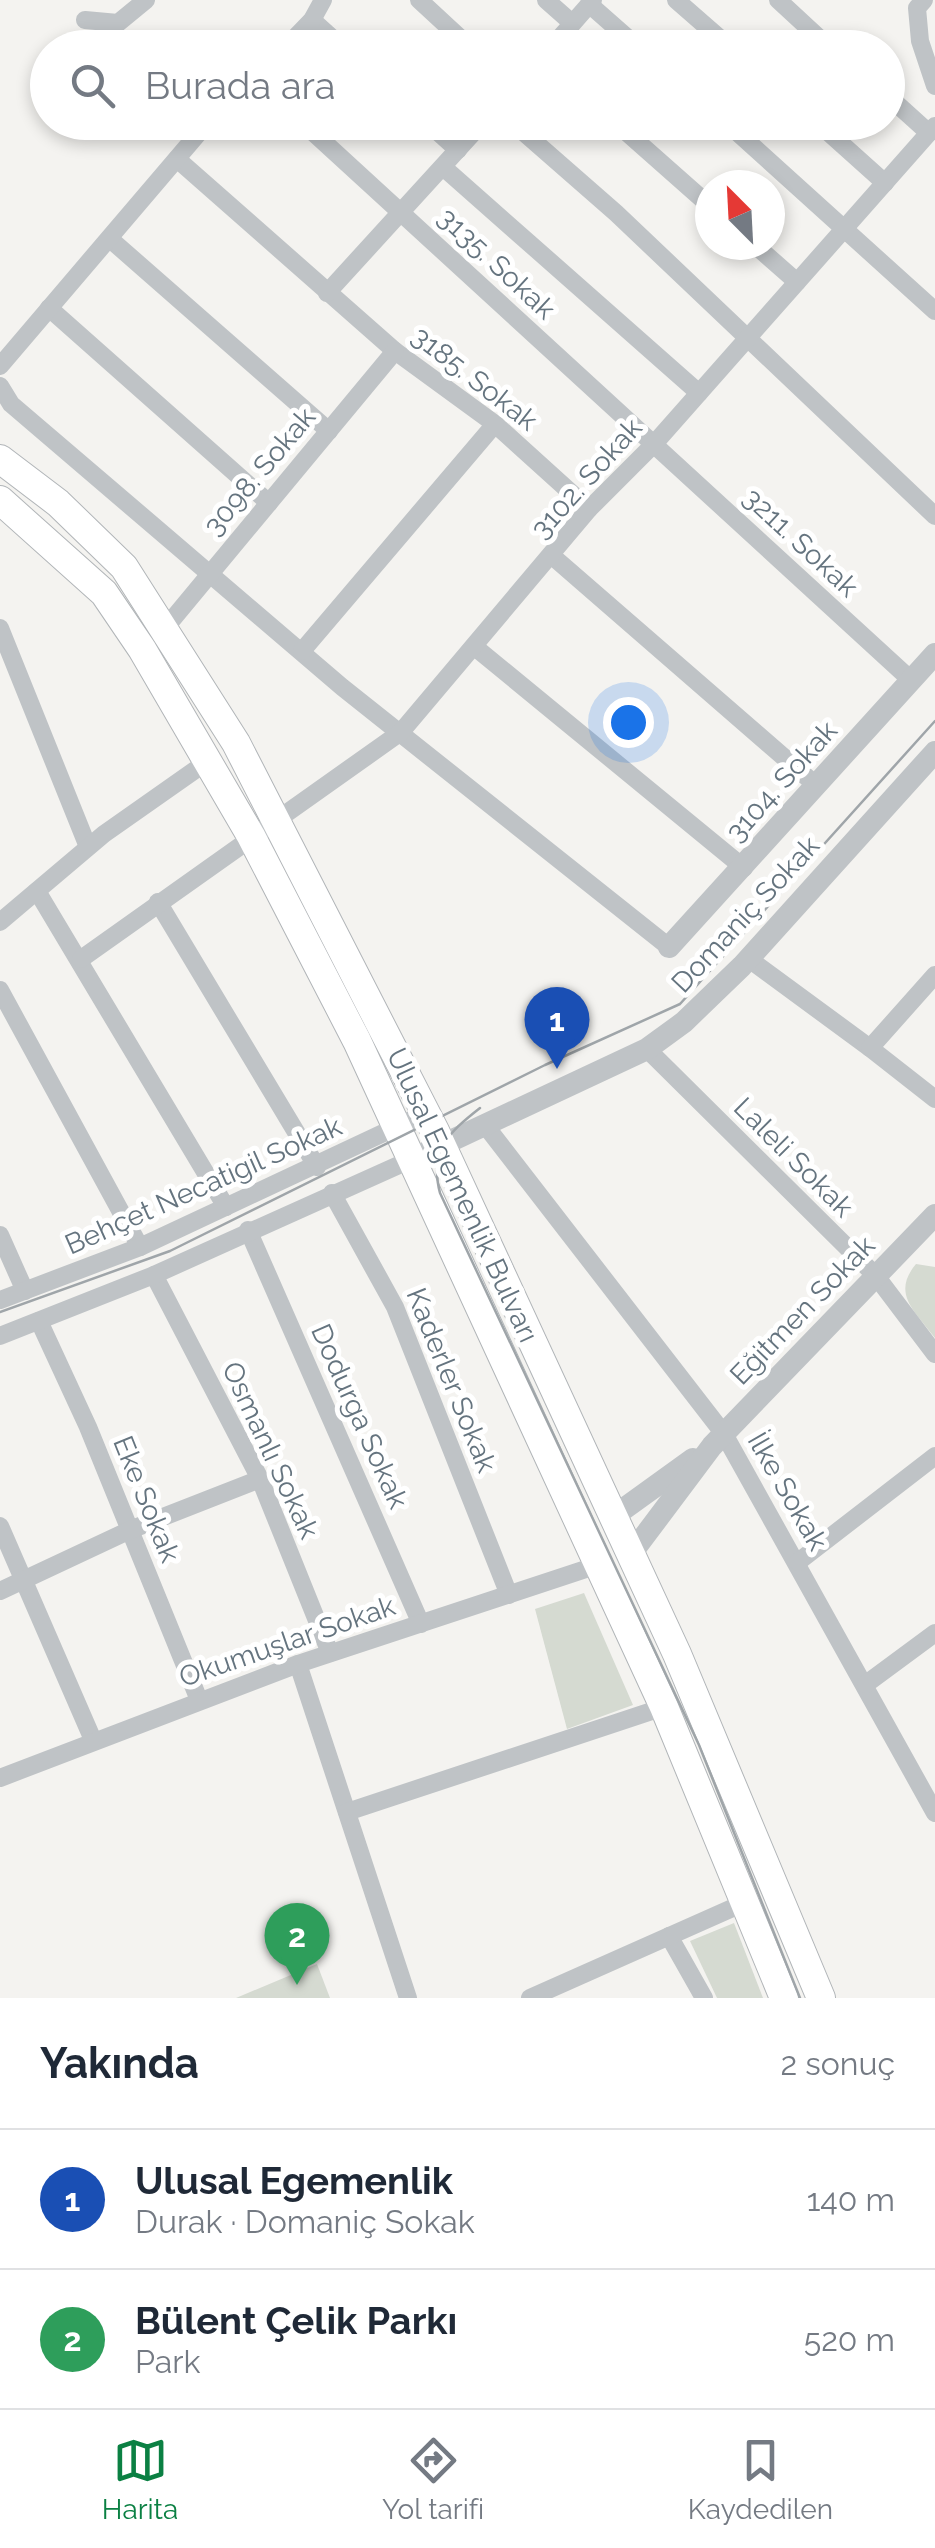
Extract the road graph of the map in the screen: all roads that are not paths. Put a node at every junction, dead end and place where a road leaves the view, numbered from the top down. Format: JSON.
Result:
{"nodes":[{"id":1,"x":146,"y":0,"type":"edge"},
{"id":2,"x":323,"y":0,"type":"edge"},
{"id":3,"x":419,"y":0,"type":"edge"},
{"id":4,"x":546,"y":0,"type":"edge"},
{"id":5,"x":676,"y":0,"type":"edge"},
{"id":6,"x":778,"y":0,"type":"edge"},
{"id":7,"x":591,"y":2,"type":"edge"},
{"id":8,"x":918,"y":3,"type":"edge"},
{"id":9,"x":85,"y":20,"type":"dead end"},
{"id":10,"x":312,"y":20,"type":"junction"},
{"id":11,"x":572,"y":23,"type":"junction"},
{"id":12,"x":302,"y":30,"type":"edge"},
{"id":13,"x":323,"y":30,"type":"edge"},
{"id":14,"x":452,"y":30,"type":"edge"},
{"id":15,"x":566,"y":30,"type":"edge"},
{"id":16,"x":620,"y":30,"type":"edge"},
{"id":17,"x":710,"y":30,"type":"edge"},
{"id":18,"x":810,"y":30,"type":"edge"},
{"id":19,"x":935,"y":86,"type":"edge"},
{"id":20,"x":905,"y":109,"type":"edge"},
{"id":21,"x":932,"y":130,"type":"edge"},
{"id":22,"x":193,"y":140,"type":"edge"},
{"id":23,"x":322,"y":140,"type":"edge"},
{"id":24,"x":447,"y":140,"type":"edge"},
{"id":25,"x":467,"y":140,"type":"edge"},
{"id":26,"x":532,"y":140,"type":"edge"},
{"id":27,"x":636,"y":140,"type":"edge"},
{"id":28,"x":746,"y":140,"type":"edge"},
{"id":29,"x":838,"y":140,"type":"edge"},
{"id":30,"x":458,"y":150,"type":"junction"},
{"id":31,"x":177,"y":159,"type":"junction"},
{"id":32,"x":443,"y":167,"type":"junction"},
{"id":33,"x":885,"y":183,"type":"junction"},
{"id":34,"x":695,"y":193,"type":"edge"},
{"id":35,"x":401,"y":211,"type":"junction"},
{"id":36,"x":843,"y":230,"type":"junction"},
{"id":37,"x":110,"y":239,"type":"junction"},
{"id":38,"x":771,"y":260,"type":"edge"},
{"id":39,"x":797,"y":282,"type":"junction"},
{"id":40,"x":327,"y":292,"type":"junction"},
{"id":41,"x":49,"y":308,"type":"junction"},
{"id":42,"x":935,"y":311,"type":"edge"},
{"id":43,"x":749,"y":337,"type":"junction"},
{"id":44,"x":395,"y":351,"type":"junction"},
{"id":45,"x":0,"y":366,"type":"edge"},
{"id":46,"x":0,"y":386,"type":"edge"},
{"id":47,"x":699,"y":393,"type":"junction"},
{"id":48,"x":495,"y":424,"type":"junction"},
{"id":49,"x":328,"y":431,"type":"junction"},
{"id":50,"x":654,"y":444,"type":"junction"},
{"id":51,"x":0,"y":459,"type":"edge"},
{"id":52,"x":0,"y":500,"type":"edge"},
{"id":53,"x":269,"y":503,"type":"junction"},
{"id":54,"x":589,"y":509,"type":"junction"},
{"id":55,"x":935,"y":516,"type":"edge"},
{"id":56,"x":551,"y":556,"type":"junction"},
{"id":57,"x":212,"y":571,"type":"junction"},
{"id":58,"x":166,"y":627,"type":"junction"},
{"id":59,"x":0,"y":628,"type":"edge"},
{"id":60,"x":476,"y":648,"type":"junction"},
{"id":61,"x":302,"y":651,"type":"junction"},
{"id":62,"x":935,"y":654,"type":"edge"},
{"id":63,"x":911,"y":680,"type":"junction"},
{"id":64,"x":401,"y":732,"type":"junction"},
{"id":65,"x":935,"y":752,"type":"edge"},
{"id":66,"x":208,"y":761,"type":"junction"},
{"id":67,"x":817,"y":786,"type":"junction"},
{"id":68,"x":277,"y":823,"type":"junction"},
{"id":69,"x":251,"y":836,"type":"junction"},
{"id":70,"x":88,"y":847,"type":"junction"},
{"id":71,"x":744,"y":868,"type":"junction"},
{"id":72,"x":37,"y":891,"type":"junction"},
{"id":73,"x":158,"y":902,"type":"junction"},
{"id":74,"x":0,"y":922,"type":"edge"},
{"id":75,"x":669,"y":947,"type":"joint"},
{"id":76,"x":80,"y":959,"type":"junction"},
{"id":77,"x":749,"y":959,"type":"junction"},
{"id":78,"x":935,"y":975,"type":"edge"},
{"id":79,"x":0,"y":990,"type":"edge"},
{"id":80,"x":870,"y":1048,"type":"junction"},
{"id":81,"x":646,"y":1050,"type":"junction"},
{"id":82,"x":935,"y":1099,"type":"edge"},
{"id":83,"x":426,"y":1113,"type":"junction"},
{"id":84,"x":485,"y":1125,"type":"junction"},
{"id":85,"x":397,"y":1129,"type":"junction"},
{"id":86,"x":441,"y":1144,"type":"junction"},
{"id":87,"x":410,"y":1160,"type":"junction"},
{"id":88,"x":316,"y":1166,"type":"junction"},
{"id":89,"x":332,"y":1193,"type":"junction"},
{"id":90,"x":226,"y":1207,"type":"junction"},
{"id":91,"x":930,"y":1229,"type":"edge"},
{"id":92,"x":248,"y":1230,"type":"junction"},
{"id":93,"x":0,"y":1235,"type":"edge"},
{"id":94,"x":140,"y":1247,"type":"junction"},
{"id":95,"x":154,"y":1275,"type":"junction"},
{"id":96,"x":876,"y":1276,"type":"junction"},
{"id":97,"x":25,"y":1291,"type":"junction"},
{"id":98,"x":0,"y":1300,"type":"edge"},
{"id":99,"x":39,"y":1321,"type":"junction"},
{"id":100,"x":0,"y":1336,"type":"edge"},
{"id":101,"x":935,"y":1354,"type":"edge"},
{"id":102,"x":718,"y":1440,"type":"junction"},
{"id":103,"x":935,"y":1456,"type":"edge"},
{"id":104,"x":260,"y":1479,"type":"junction"},
{"id":105,"x":614,"y":1516,"type":"junction"},
{"id":106,"x":0,"y":1526,"type":"edge"},
{"id":107,"x":130,"y":1530,"type":"junction"},
{"id":108,"x":631,"y":1554,"type":"junction"},
{"id":109,"x":798,"y":1562,"type":"junction"},
{"id":110,"x":596,"y":1566,"type":"junction"},
{"id":111,"x":23,"y":1580,"type":"junction"},
{"id":112,"x":0,"y":1590,"type":"edge"},
{"id":113,"x":508,"y":1595,"type":"junction"},
{"id":114,"x":422,"y":1624,"type":"junction"},
{"id":115,"x":935,"y":1633,"type":"edge"},
{"id":116,"x":330,"y":1653,"type":"junction"},
{"id":117,"x":298,"y":1664,"type":"junction"},
{"id":118,"x":866,"y":1684,"type":"junction"},
{"id":119,"x":199,"y":1700,"type":"junction"},
{"id":120,"x":664,"y":1707,"type":"junction"},
{"id":121,"x":93,"y":1740,"type":"junction"},
{"id":122,"x":0,"y":1778,"type":"edge"},
{"id":123,"x":347,"y":1812,"type":"junction"},
{"id":124,"x":935,"y":1813,"type":"edge"},
{"id":125,"x":746,"y":1902,"type":"junction"},
{"id":126,"x":669,"y":1936,"type":"junction"},
{"id":127,"x":699,"y":1996,"type":"edge"},
{"id":128,"x":408,"y":1998,"type":"edge"},
{"id":129,"x":530,"y":1998,"type":"edge"},
{"id":130,"x":784,"y":1998,"type":"edge"},
{"id":131,"x":821,"y":1998,"type":"edge"}],
"edges":[{"from":1,"to":9,"type":"street"},
{"from":2,"to":10,"type":"street"},
{"from":3,"to":14,"type":"street"},
{"from":4,"to":11,"type":"street"},
{"from":5,"to":17,"type":"street"},
{"from":6,"to":18,"type":"street"},
{"from":7,"to":11,"type":"street"},
{"from":7,"to":16,"type":"street"},
{"from":8,"to":19,"type":"street"},
{"from":10,"to":12,"type":"street"},
{"from":10,"to":13,"type":"street"},
{"from":11,"to":15,"type":"street"},
{"from":20,"to":21,"type":"street"},
{"from":21,"to":33,"type":"street","name":"3102. Sokak"},
{"from":22,"to":31,"type":"street"},
{"from":23,"to":35,"type":"street","name":"3135. Sokak"},
{"from":24,"to":30,"type":"street"},
{"from":25,"to":30,"type":"street"},
{"from":26,"to":43,"type":"street"},
{"from":27,"to":34,"type":"street"},
{"from":28,"to":36,"type":"street"},
{"from":29,"to":33,"type":"street"},
{"from":30,"to":32,"type":"street"},
{"from":31,"to":37,"type":"street"},
{"from":31,"to":40,"type":"street","name":"3185. Sokak"},
{"from":32,"to":35,"type":"street"},
{"from":32,"to":47,"type":"street"},
{"from":33,"to":36,"type":"street","name":"3102. Sokak"},
{"from":35,"to":40,"type":"street"},
{"from":35,"to":50,"type":"street","name":"3135. Sokak"},
{"from":36,"to":39,"type":"street","name":"3102. Sokak"},
{"from":36,"to":42,"type":"street"},
{"from":37,"to":41,"type":"street"},
{"from":37,"to":49,"type":"street"},
{"from":38,"to":39,"type":"street"},
{"from":39,"to":43,"type":"street","name":"3102. Sokak"},
{"from":40,"to":44,"type":"street","name":"3185. Sokak"},
{"from":41,"to":45,"type":"street"},
{"from":41,"to":53,"type":"street"},
{"from":43,"to":47,"type":"street","name":"3102. Sokak"},
{"from":43,"to":55,"type":"street"},
{"from":44,"to":48,"type":"street","name":"3185. Sokak"},
{"from":44,"to":49,"type":"street","name":"3098. Sokak"},
{"from":46,"to":57,"type":"street"},
{"from":47,"to":50,"type":"street","name":"3102. Sokak"},
{"from":48,"to":54,"type":"street","name":"3185. Sokak"},
{"from":48,"to":61,"type":"street"},
{"from":49,"to":53,"type":"street","name":"3098. Sokak"},
{"from":50,"to":54,"type":"street","name":"3102. Sokak"},
{"from":50,"to":63,"type":"street","name":"3211. Sokak"},
{"from":51,"to":58,"type":"main road","name":"Ulusal Egemenlik Bulvarı"},
{"from":52,"to":66,"type":"main road","name":"Ulusal Egemenlik Bulvarı"},
{"from":53,"to":57,"type":"street","name":"3098. Sokak"},
{"from":54,"to":56,"type":"street","name":"3102. Sokak"},
{"from":56,"to":60,"type":"street","name":"3102. Sokak"},
{"from":56,"to":67,"type":"street"},
{"from":57,"to":58,"type":"street","name":"3098. Sokak"},
{"from":57,"to":61,"type":"street"},
{"from":58,"to":68,"type":"main road","name":"Ulusal Egemenlik Bulvarı"},
{"from":59,"to":70,"type":"street"},
{"from":60,"to":64,"type":"street","name":"3102. Sokak"},
{"from":60,"to":71,"type":"street"},
{"from":61,"to":64,"type":"street"},
{"from":62,"to":63,"type":"street","name":"3104. Sokak"},
{"from":63,"to":67,"type":"street","name":"3104. Sokak"},
{"from":64,"to":68,"type":"street","name":"3102. Sokak"},
{"from":64,"to":75,"type":"street"},
{"from":65,"to":77,"type":"street","name":"Domaniç Sokak"},
{"from":66,"to":69,"type":"main road","name":"Ulusal Egemenlik Bulvarı"},
{"from":66,"to":70,"type":"street"},
{"from":67,"to":71,"type":"street","name":"3104. Sokak"},
{"from":68,"to":69,"type":"street","name":"3102. Sokak"},
{"from":68,"to":83,"type":"main road","name":"Ulusal Egemenlik Bulvarı"},
{"from":69,"to":73,"type":"street","name":"3102. Sokak"},
{"from":69,"to":85,"type":"main road","name":"Ulusal Egemenlik Bulvarı"},
{"from":70,"to":72,"type":"street"},
{"from":71,"to":75,"type":"street","name":"3104. Sokak"},
{"from":72,"to":74,"type":"street"},
{"from":72,"to":76,"type":"street"},
{"from":73,"to":76,"type":"street","name":"3102. Sokak"},
{"from":73,"to":88,"type":"street"},
{"from":76,"to":90,"type":"street"},
{"from":77,"to":80,"type":"street"},
{"from":77,"to":81,"type":"street","name":"Domaniç Sokak"},
{"from":78,"to":80,"type":"street"},
{"from":79,"to":94,"type":"street"},
{"from":80,"to":82,"type":"street"},
{"from":81,"to":84,"type":"street","name":"Domaniç Sokak"},
{"from":81,"to":96,"type":"street","name":"Laleli Sokak"},
{"from":83,"to":85,"type":"street","name":"Behçet Necatigil Sokak"},
{"from":83,"to":86,"type":"main road","name":"Ulusal Egemenlik Bulvarı"},
{"from":84,"to":86,"type":"street","name":"Domaniç Sokak"},
{"from":84,"to":102,"type":"street","name":"İlke Sokak"},
{"from":85,"to":87,"type":"main road","name":"Ulusal Egemenlik Bulvarı"},
{"from":85,"to":88,"type":"street","name":"Behçet Necatigil Sokak"},
{"from":86,"to":87,"type":"street","name":"Domaniç Sokak"},
{"from":86,"to":105,"type":"main road","name":"Ulusal Egemenlik Bulvarı"},
{"from":87,"to":89,"type":"street"},
{"from":87,"to":110,"type":"main road","name":"Ulusal Egemenlik Bulvarı"},
{"from":88,"to":90,"type":"street","name":"Behçet Necatigil Sokak"},
{"from":89,"to":92,"type":"street"},
{"from":89,"to":113,"type":"street","name":"Kaderler Sokak"},
{"from":90,"to":94,"type":"street","name":"Behçet Necatigil Sokak"},
{"from":91,"to":96,"type":"street","name":"Eğitmen Sokak"},
{"from":92,"to":95,"type":"street"},
{"from":92,"to":114,"type":"street","name":"Dodurga Sokak"},
{"from":93,"to":97,"type":"street"},
{"from":94,"to":97,"type":"street","name":"Behçet Necatigil Sokak"},
{"from":95,"to":99,"type":"street"},
{"from":95,"to":104,"type":"street","name":"Osmanlı Sokak"},
{"from":96,"to":101,"type":"street","name":"Laleli Sokak"},
{"from":96,"to":102,"type":"street","name":"Eğitmen Sokak"},
{"from":97,"to":98,"type":"street","name":"Behçet Necatigil Sokak"},
{"from":99,"to":100,"type":"street"},
{"from":99,"to":107,"type":"street","name":"Eke Sokak"},
{"from":102,"to":105,"type":"street","name":"Eğitmen Sokak"},
{"from":102,"to":108,"type":"street","name":"Eğitmen Sokak"},
{"from":102,"to":109,"type":"street","name":"İlke Sokak"},
{"from":103,"to":109,"type":"street"},
{"from":104,"to":107,"type":"street"},
{"from":104,"to":116,"type":"street","name":"Osmanlı Sokak"},
{"from":105,"to":108,"type":"main road","name":"Ulusal Egemenlik Bulvarı"},
{"from":106,"to":111,"type":"street"},
{"from":107,"to":111,"type":"street"},
{"from":107,"to":119,"type":"street","name":"Eke Sokak"},
{"from":108,"to":131,"type":"main road","name":"Ulusal Egemenlik Bulvarı"},
{"from":109,"to":118,"type":"street","name":"İlke Sokak"},
{"from":110,"to":113,"type":"street","name":"Okumuşlar Sokak"},
{"from":110,"to":120,"type":"main road","name":"Ulusal Egemenlik Bulvarı"},
{"from":111,"to":112,"type":"street"},
{"from":111,"to":121,"type":"street"},
{"from":113,"to":114,"type":"street","name":"Okumuşlar Sokak"},
{"from":114,"to":116,"type":"street","name":"Okumuşlar Sokak"},
{"from":115,"to":118,"type":"street"},
{"from":116,"to":117,"type":"street","name":"Okumuşlar Sokak"},
{"from":117,"to":119,"type":"street","name":"Okumuşlar Sokak"},
{"from":117,"to":123,"type":"street"},
{"from":118,"to":124,"type":"street","name":"İlke Sokak"},
{"from":119,"to":121,"type":"street","name":"Okumuşlar Sokak"},
{"from":120,"to":123,"type":"street"},
{"from":120,"to":125,"type":"main road","name":"Ulusal Egemenlik Bulvarı"},
{"from":121,"to":122,"type":"street","name":"Okumuşlar Sokak"},
{"from":123,"to":128,"type":"street"},
{"from":125,"to":126,"type":"street"},
{"from":125,"to":130,"type":"main road","name":"Ulusal Egemenlik Bulvarı"},
{"from":126,"to":127,"type":"street"},
{"from":126,"to":129,"type":"street"}]}
